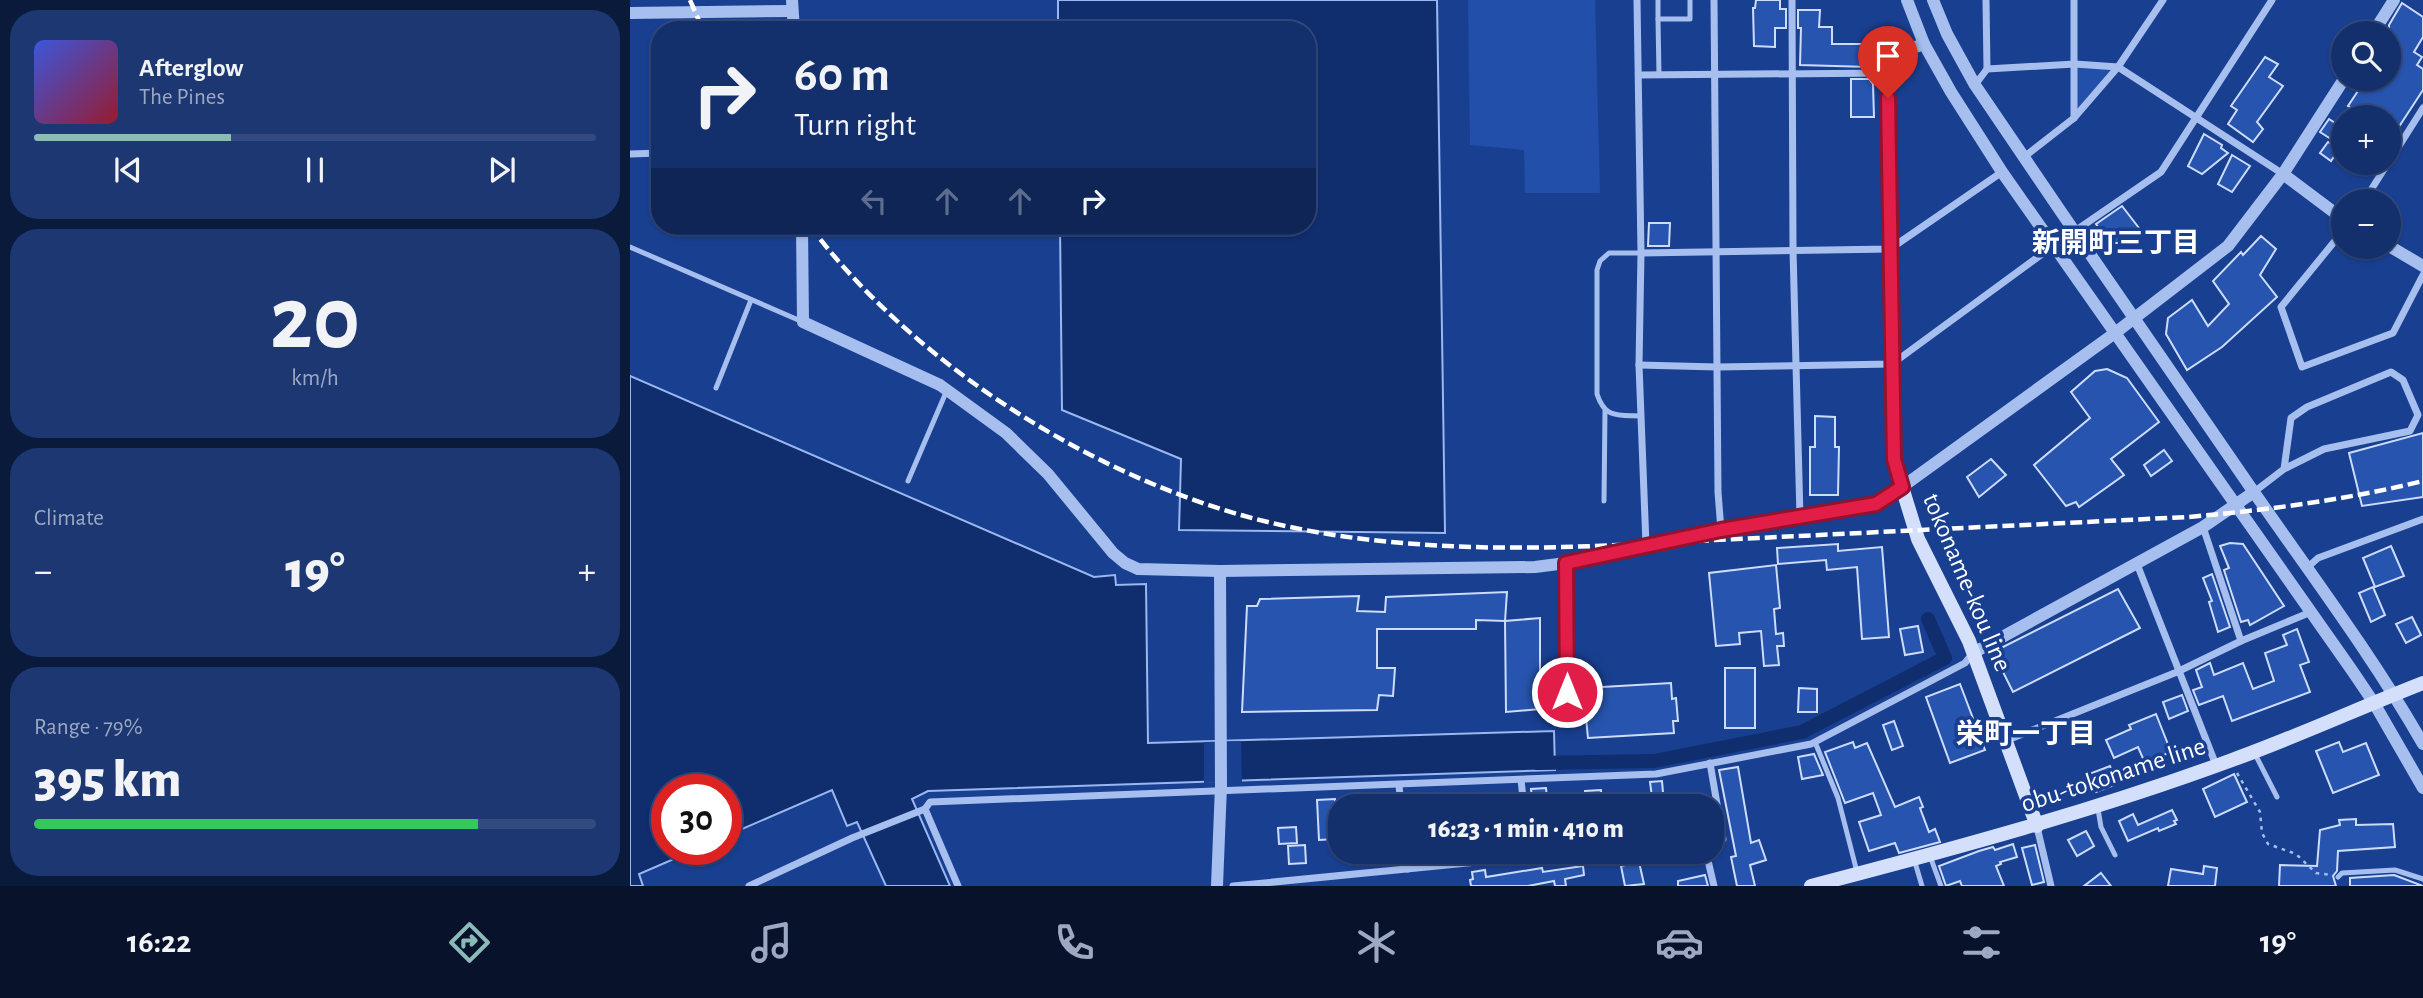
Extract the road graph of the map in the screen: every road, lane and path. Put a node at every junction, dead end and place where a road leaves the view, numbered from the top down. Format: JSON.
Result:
{"nodes":[{"id":1,"x":1637,"y":0,"type":"edge"},
{"id":2,"x":1658,"y":0,"type":"edge"},
{"id":3,"x":1690,"y":0,"type":"edge"},
{"id":4,"x":1714,"y":0,"type":"edge"},
{"id":5,"x":1792,"y":0,"type":"edge"},
{"id":6,"x":1907,"y":0,"type":"edge"},
{"id":7,"x":1933,"y":0,"type":"edge"},
{"id":8,"x":1986,"y":0,"type":"edge"},
{"id":9,"x":2074,"y":0,"type":"edge"},
{"id":10,"x":2162,"y":0,"type":"edge"},
{"id":11,"x":2272,"y":0,"type":"edge"},
{"id":12,"x":2394,"y":0,"type":"edge"},
{"id":13,"x":792,"y":5,"type":"edge"},
{"id":14,"x":630,"y":13,"type":"edge"},
{"id":15,"x":1658,"y":19,"type":"junction"},
{"id":16,"x":2380,"y":21,"type":"edge"},
{"id":17,"x":1924,"y":44,"type":"junction"},
{"id":18,"x":2075,"y":64,"type":"junction"},
{"id":19,"x":2118,"y":67,"type":"junction"},
{"id":20,"x":1987,"y":69,"type":"junction"},
{"id":21,"x":1888,"y":73,"type":"junction"},
{"id":22,"x":1792,"y":74,"type":"junction"},
{"id":23,"x":1639,"y":75,"type":"junction"},
{"id":24,"x":1659,"y":75,"type":"junction"},
{"id":25,"x":1715,"y":75,"type":"junction"},
{"id":26,"x":1975,"y":85,"type":"junction"},
{"id":27,"x":2336,"y":91,"type":"edge"},
{"id":28,"x":2423,"y":108,"type":"edge"},
{"id":29,"x":2074,"y":118,"type":"junction"},
{"id":30,"x":2196,"y":118,"type":"junction"},
{"id":31,"x":2401,"y":142,"type":"edge"},
{"id":32,"x":651,"y":153,"type":"edge"},
{"id":33,"x":630,"y":154,"type":"edge"},
{"id":34,"x":2024,"y":158,"type":"junction"},
{"id":35,"x":2002,"y":172,"type":"junction"},
{"id":36,"x":2283,"y":174,"type":"junction"},
{"id":37,"x":2331,"y":210,"type":"edge"},
{"id":38,"x":2075,"y":231,"type":"junction"},
{"id":39,"x":802,"y":235,"type":"edge"},
{"id":40,"x":2053,"y":246,"type":"junction"},
{"id":41,"x":2331,"y":246,"type":"edge"},
{"id":42,"x":630,"y":247,"type":"edge"},
{"id":43,"x":1890,"y":249,"type":"junction"},
{"id":44,"x":1793,"y":250,"type":"junction"},
{"id":45,"x":1717,"y":252,"type":"junction"},
{"id":46,"x":1641,"y":253,"type":"junction"},
{"id":47,"x":2401,"y":253,"type":"edge"},
{"id":48,"x":2423,"y":266,"type":"edge"},
{"id":49,"x":2423,"y":275,"type":"edge"},
{"id":50,"x":751,"y":300,"type":"junction"},
{"id":51,"x":2134,"y":319,"type":"junction"},
{"id":52,"x":803,"y":322,"type":"junction"},
{"id":53,"x":2115,"y":333,"type":"junction"},
{"id":54,"x":1892,"y":364,"type":"junction"},
{"id":55,"x":1639,"y":365,"type":"junction"},
{"id":56,"x":1796,"y":366,"type":"junction"},
{"id":57,"x":1717,"y":367,"type":"junction"},
{"id":58,"x":716,"y":388,"type":"dead end"},
{"id":59,"x":947,"y":390,"type":"junction"},
{"id":60,"x":1605,"y":410,"type":"junction"},
{"id":61,"x":1641,"y":416,"type":"junction"},
{"id":62,"x":2284,"y":469,"type":"junction"},
{"id":63,"x":908,"y":481,"type":"dead end"},
{"id":64,"x":1902,"y":487,"type":"junction"},
{"id":65,"x":2254,"y":492,"type":"junction"},
{"id":66,"x":1604,"y":501,"type":"dead end"},
{"id":67,"x":2234,"y":505,"type":"junction"},
{"id":68,"x":1800,"y":517,"type":"junction"},
{"id":69,"x":2423,"y":519,"type":"edge"},
{"id":70,"x":2203,"y":527,"type":"junction"},
{"id":71,"x":1721,"y":530,"type":"junction"},
{"id":72,"x":1646,"y":545,"type":"junction"},
{"id":73,"x":1566,"y":563,"type":"junction"},
{"id":74,"x":2137,"y":564,"type":"junction"},
{"id":75,"x":2308,"y":567,"type":"junction"},
{"id":76,"x":1220,"y":571,"type":"junction"},
{"id":77,"x":2311,"y":612,"type":"junction"},
{"id":78,"x":2241,"y":641,"type":"junction"},
{"id":79,"x":1973,"y":653,"type":"junction"},
{"id":80,"x":2177,"y":672,"type":"junction"},
{"id":81,"x":2423,"y":683,"type":"edge"},
{"id":82,"x":2394,"y":694,"type":"junction"},
{"id":83,"x":2374,"y":703,"type":"junction"},
{"id":84,"x":1567,"y":717,"type":"dead end"},
{"id":85,"x":2004,"y":741,"type":"junction"},
{"id":86,"x":1815,"y":742,"type":"junction"},
{"id":87,"x":2423,"y":744,"type":"edge"},
{"id":88,"x":2254,"y":751,"type":"junction"},
{"id":89,"x":2230,"y":761,"type":"junction"},
{"id":90,"x":1710,"y":763,"type":"junction"},
{"id":91,"x":2216,"y":765,"type":"junction"},
{"id":92,"x":1521,"y":780,"type":"junction"},
{"id":93,"x":1399,"y":785,"type":"junction"},
{"id":94,"x":1221,"y":788,"type":"junction"},
{"id":95,"x":2423,"y":788,"type":"edge"},
{"id":96,"x":1400,"y":794,"type":"edge"},
{"id":97,"x":1523,"y":794,"type":"edge"},
{"id":98,"x":1715,"y":794,"type":"edge"},
{"id":99,"x":2277,"y":797,"type":"dead end"},
{"id":100,"x":2097,"y":806,"type":"junction"},
{"id":101,"x":925,"y":809,"type":"junction"},
{"id":102,"x":2037,"y":826,"type":"junction"},
{"id":103,"x":1929,"y":855,"type":"junction"},
{"id":104,"x":2115,"y":855,"type":"dead end"},
{"id":105,"x":1913,"y":859,"type":"junction"},
{"id":106,"x":1407,"y":864,"type":"edge"},
{"id":107,"x":1448,"y":864,"type":"edge"},
{"id":108,"x":1709,"y":864,"type":"edge"},
{"id":109,"x":1408,"y":869,"type":"junction"},
{"id":110,"x":2316,"y":873,"type":"dead end"},
{"id":111,"x":1858,"y":874,"type":"junction"},
{"id":112,"x":2338,"y":877,"type":"dead end"},
{"id":113,"x":2423,"y":879,"type":"edge"},
{"id":114,"x":765,"y":883,"type":"edge"},
{"id":115,"x":749,"y":886,"type":"edge"},
{"id":116,"x":958,"y":886,"type":"edge"},
{"id":117,"x":1217,"y":886,"type":"edge"},
{"id":118,"x":1233,"y":886,"type":"edge"},
{"id":119,"x":1714,"y":886,"type":"edge"},
{"id":120,"x":1811,"y":886,"type":"edge"},
{"id":121,"x":1922,"y":886,"type":"edge"},
{"id":122,"x":1941,"y":886,"type":"edge"},
{"id":123,"x":2051,"y":886,"type":"edge"}],
"edges":[{"from":1,"to":23,"type":"street"},
{"from":2,"to":15,"type":"lane"},
{"from":3,"to":15,"type":"lane"},
{"from":4,"to":25,"type":"street"},
{"from":5,"to":22,"type":"street"},
{"from":6,"to":17,"type":"street"},
{"from":7,"to":26,"type":"street"},
{"from":8,"to":20,"type":"street"},
{"from":9,"to":18,"type":"street"},
{"from":10,"to":19,"type":"street"},
{"from":11,"to":30,"type":"street"},
{"from":12,"to":16,"type":"street"},
{"from":13,"to":14,"type":"street"},
{"from":15,"to":24,"type":"lane"},
{"from":17,"to":21,"type":"street"},
{"from":17,"to":35,"type":"street"},
{"from":18,"to":19,"type":"street"},
{"from":18,"to":20,"type":"street"},
{"from":18,"to":29,"type":"street"},
{"from":19,"to":29,"type":"street"},
{"from":19,"to":30,"type":"street"},
{"from":20,"to":26,"type":"street"},
{"from":21,"to":22,"type":"street"},
{"from":21,"to":43,"type":"street"},
{"from":22,"to":25,"type":"street"},
{"from":22,"to":44,"type":"street"},
{"from":23,"to":24,"type":"street"},
{"from":23,"to":46,"type":"street"},
{"from":24,"to":25,"type":"street"},
{"from":25,"to":45,"type":"street"},
{"from":26,"to":34,"type":"street"},
{"from":27,"to":36,"type":"street"},
{"from":28,"to":31,"type":"street"},
{"from":29,"to":34,"type":"street"},
{"from":30,"to":36,"type":"street"},
{"from":30,"to":38,"type":"street"},
{"from":32,"to":33,"type":"street"},
{"from":34,"to":38,"type":"street"},
{"from":35,"to":40,"type":"street"},
{"from":35,"to":43,"type":"street"},
{"from":36,"to":37,"type":"street"},
{"from":36,"to":51,"type":"street"},
{"from":38,"to":51,"type":"street"},
{"from":39,"to":52,"type":"street"},
{"from":40,"to":53,"type":"street"},
{"from":40,"to":54,"type":"street"},
{"from":41,"to":49,"type":"street"},
{"from":42,"to":50,"type":"lane"},
{"from":43,"to":44,"type":"street"},
{"from":43,"to":54,"type":"street"},
{"from":44,"to":45,"type":"street"},
{"from":44,"to":56,"type":"street"},
{"from":45,"to":46,"type":"street"},
{"from":45,"to":57,"type":"street"},
{"from":46,"to":55,"type":"street"},
{"from":46,"to":60,"type":"lane"},
{"from":47,"to":48,"type":"street"},
{"from":50,"to":52,"type":"lane"},
{"from":50,"to":58,"type":"lane"},
{"from":51,"to":53,"type":"street"},
{"from":51,"to":65,"type":"street"},
{"from":52,"to":59,"type":"street"},
{"from":53,"to":64,"type":"street"},
{"from":53,"to":67,"type":"street"},
{"from":54,"to":56,"type":"street"},
{"from":54,"to":64,"type":"street"},
{"from":55,"to":57,"type":"street"},
{"from":55,"to":61,"type":"street"},
{"from":56,"to":57,"type":"street"},
{"from":56,"to":68,"type":"street"},
{"from":57,"to":71,"type":"street"},
{"from":59,"to":63,"type":"lane"},
{"from":59,"to":76,"type":"street"},
{"from":60,"to":61,"type":"lane"},
{"from":60,"to":66,"type":"lane"},
{"from":61,"to":72,"type":"street"},
{"from":62,"to":62,"type":"street"},
{"from":62,"to":65,"type":"street"},
{"from":64,"to":68,"type":"main road","name":"tokoname-kou line"},
{"from":64,"to":79,"type":"main road","name":"tokoname-kou line"},
{"from":65,"to":67,"type":"street"},
{"from":65,"to":75,"type":"street"},
{"from":67,"to":70,"type":"street"},
{"from":67,"to":77,"type":"street"},
{"from":68,"to":71,"type":"main road","name":"tokoname-kou line"},
{"from":69,"to":75,"type":"street"},
{"from":70,"to":74,"type":"street"},
{"from":70,"to":78,"type":"street"},
{"from":71,"to":72,"type":"main road","name":"tokoname-kou line"},
{"from":72,"to":73,"type":"street"},
{"from":73,"to":76,"type":"street"},
{"from":73,"to":84,"type":"street"},
{"from":74,"to":79,"type":"street"},
{"from":74,"to":80,"type":"street"},
{"from":75,"to":82,"type":"street"},
{"from":76,"to":94,"type":"street"},
{"from":77,"to":78,"type":"street"},
{"from":77,"to":83,"type":"street"},
{"from":78,"to":80,"type":"street"},
{"from":79,"to":85,"type":"main road","name":"tokoname-kou line"},
{"from":79,"to":86,"type":"street"},
{"from":80,"to":85,"type":"street"},
{"from":80,"to":91,"type":"street"},
{"from":81,"to":82,"type":"main road","name":"obu-tokoname line"},
{"from":82,"to":83,"type":"main road","name":"obu-tokoname line"},
{"from":82,"to":87,"type":"street"},
{"from":83,"to":88,"type":"main road","name":"obu-tokoname line"},
{"from":83,"to":95,"type":"street"},
{"from":85,"to":102,"type":"main road","name":"tokoname-kou line"},
{"from":86,"to":90,"type":"street"},
{"from":86,"to":111,"type":"lane"},
{"from":88,"to":89,"type":"main road","name":"obu-tokoname line"},
{"from":88,"to":99,"type":"lane"},
{"from":89,"to":91,"type":"main road","name":"obu-tokoname line"},
{"from":89,"to":110,"type":"path"},
{"from":90,"to":92,"type":"street"},
{"from":90,"to":98,"type":"street"},
{"from":91,"to":100,"type":"main road","name":"obu-tokoname line"},
{"from":92,"to":93,"type":"street"},
{"from":92,"to":97,"type":"street"},
{"from":93,"to":94,"type":"street"},
{"from":93,"to":96,"type":"street"},
{"from":94,"to":101,"type":"street"},
{"from":94,"to":117,"type":"street"},
{"from":100,"to":102,"type":"main road","name":"obu-tokoname line"},
{"from":100,"to":104,"type":"lane"},
{"from":101,"to":114,"type":"street"},
{"from":101,"to":116,"type":"street"},
{"from":102,"to":103,"type":"main road","name":"obu-tokoname line"},
{"from":102,"to":123,"type":"street"},
{"from":103,"to":105,"type":"main road","name":"obu-tokoname line"},
{"from":103,"to":122,"type":"lane"},
{"from":105,"to":111,"type":"main road","name":"obu-tokoname line"},
{"from":105,"to":121,"type":"lane"},
{"from":106,"to":109,"type":"street"},
{"from":107,"to":109,"type":"street"},
{"from":108,"to":119,"type":"street"},
{"from":109,"to":118,"type":"street"},
{"from":111,"to":120,"type":"main road","name":"obu-tokoname line"},
{"from":112,"to":113,"type":"lane"},
{"from":114,"to":115,"type":"street"}]}
